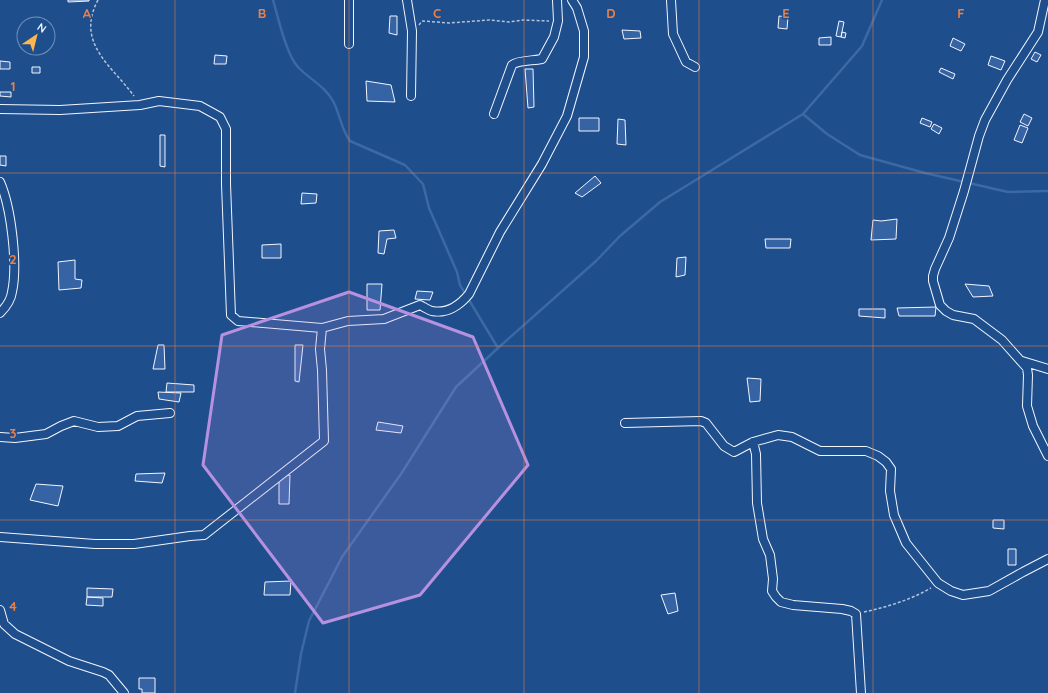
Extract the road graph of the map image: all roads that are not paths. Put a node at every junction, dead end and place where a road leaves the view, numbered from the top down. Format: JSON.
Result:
{"nodes":[{"id":1,"x":349,"y":0,"type":"edge"},
{"id":2,"x":407,"y":0,"type":"edge"},
{"id":3,"x":557,"y":0,"type":"edge"},
{"id":4,"x":572,"y":0,"type":"edge"},
{"id":5,"x":671,"y":0,"type":"edge"},
{"id":6,"x":1045,"y":0,"type":"edge"},
{"id":7,"x":349,"y":44,"type":"dead end"},
{"id":8,"x":695,"y":67,"type":"dead end"},
{"id":9,"x":412,"y":96,"type":"dead end"},
{"id":10,"x":0,"y":109,"type":"edge"},
{"id":11,"x":494,"y":114,"type":"dead end"},
{"id":12,"x":0,"y":182,"type":"edge"},
{"id":13,"x":0,"y":313,"type":"edge"},
{"id":14,"x":322,"y":328,"type":"junction"},
{"id":15,"x":1022,"y":361,"type":"junction"},
{"id":16,"x":1048,"y":369,"type":"edge"},
{"id":17,"x":170,"y":413,"type":"dead end"},
{"id":18,"x":625,"y":423,"type":"dead end"},
{"id":19,"x":0,"y":437,"type":"edge"},
{"id":20,"x":753,"y":442,"type":"junction"},
{"id":21,"x":1048,"y":456,"type":"edge"},
{"id":22,"x":0,"y":537,"type":"edge"},
{"id":23,"x":1048,"y":559,"type":"edge"},
{"id":24,"x":0,"y":610,"type":"edge"},
{"id":25,"x":124,"y":693,"type":"edge"},
{"id":26,"x":861,"y":693,"type":"edge"}],
"edges":[{"from":1,"to":7,"type":"street"},
{"from":2,"to":9,"type":"street"},
{"from":3,"to":11,"type":"street"},
{"from":4,"to":14,"type":"street"},
{"from":5,"to":8,"type":"street"},
{"from":6,"to":15,"type":"street"},
{"from":10,"to":14,"type":"street"},
{"from":12,"to":13,"type":"street"},
{"from":14,"to":22,"type":"street"},
{"from":15,"to":16,"type":"street"},
{"from":15,"to":21,"type":"street"},
{"from":17,"to":19,"type":"street"},
{"from":18,"to":20,"type":"street"},
{"from":20,"to":23,"type":"street"},
{"from":20,"to":26,"type":"street"},
{"from":24,"to":25,"type":"street"}]}
